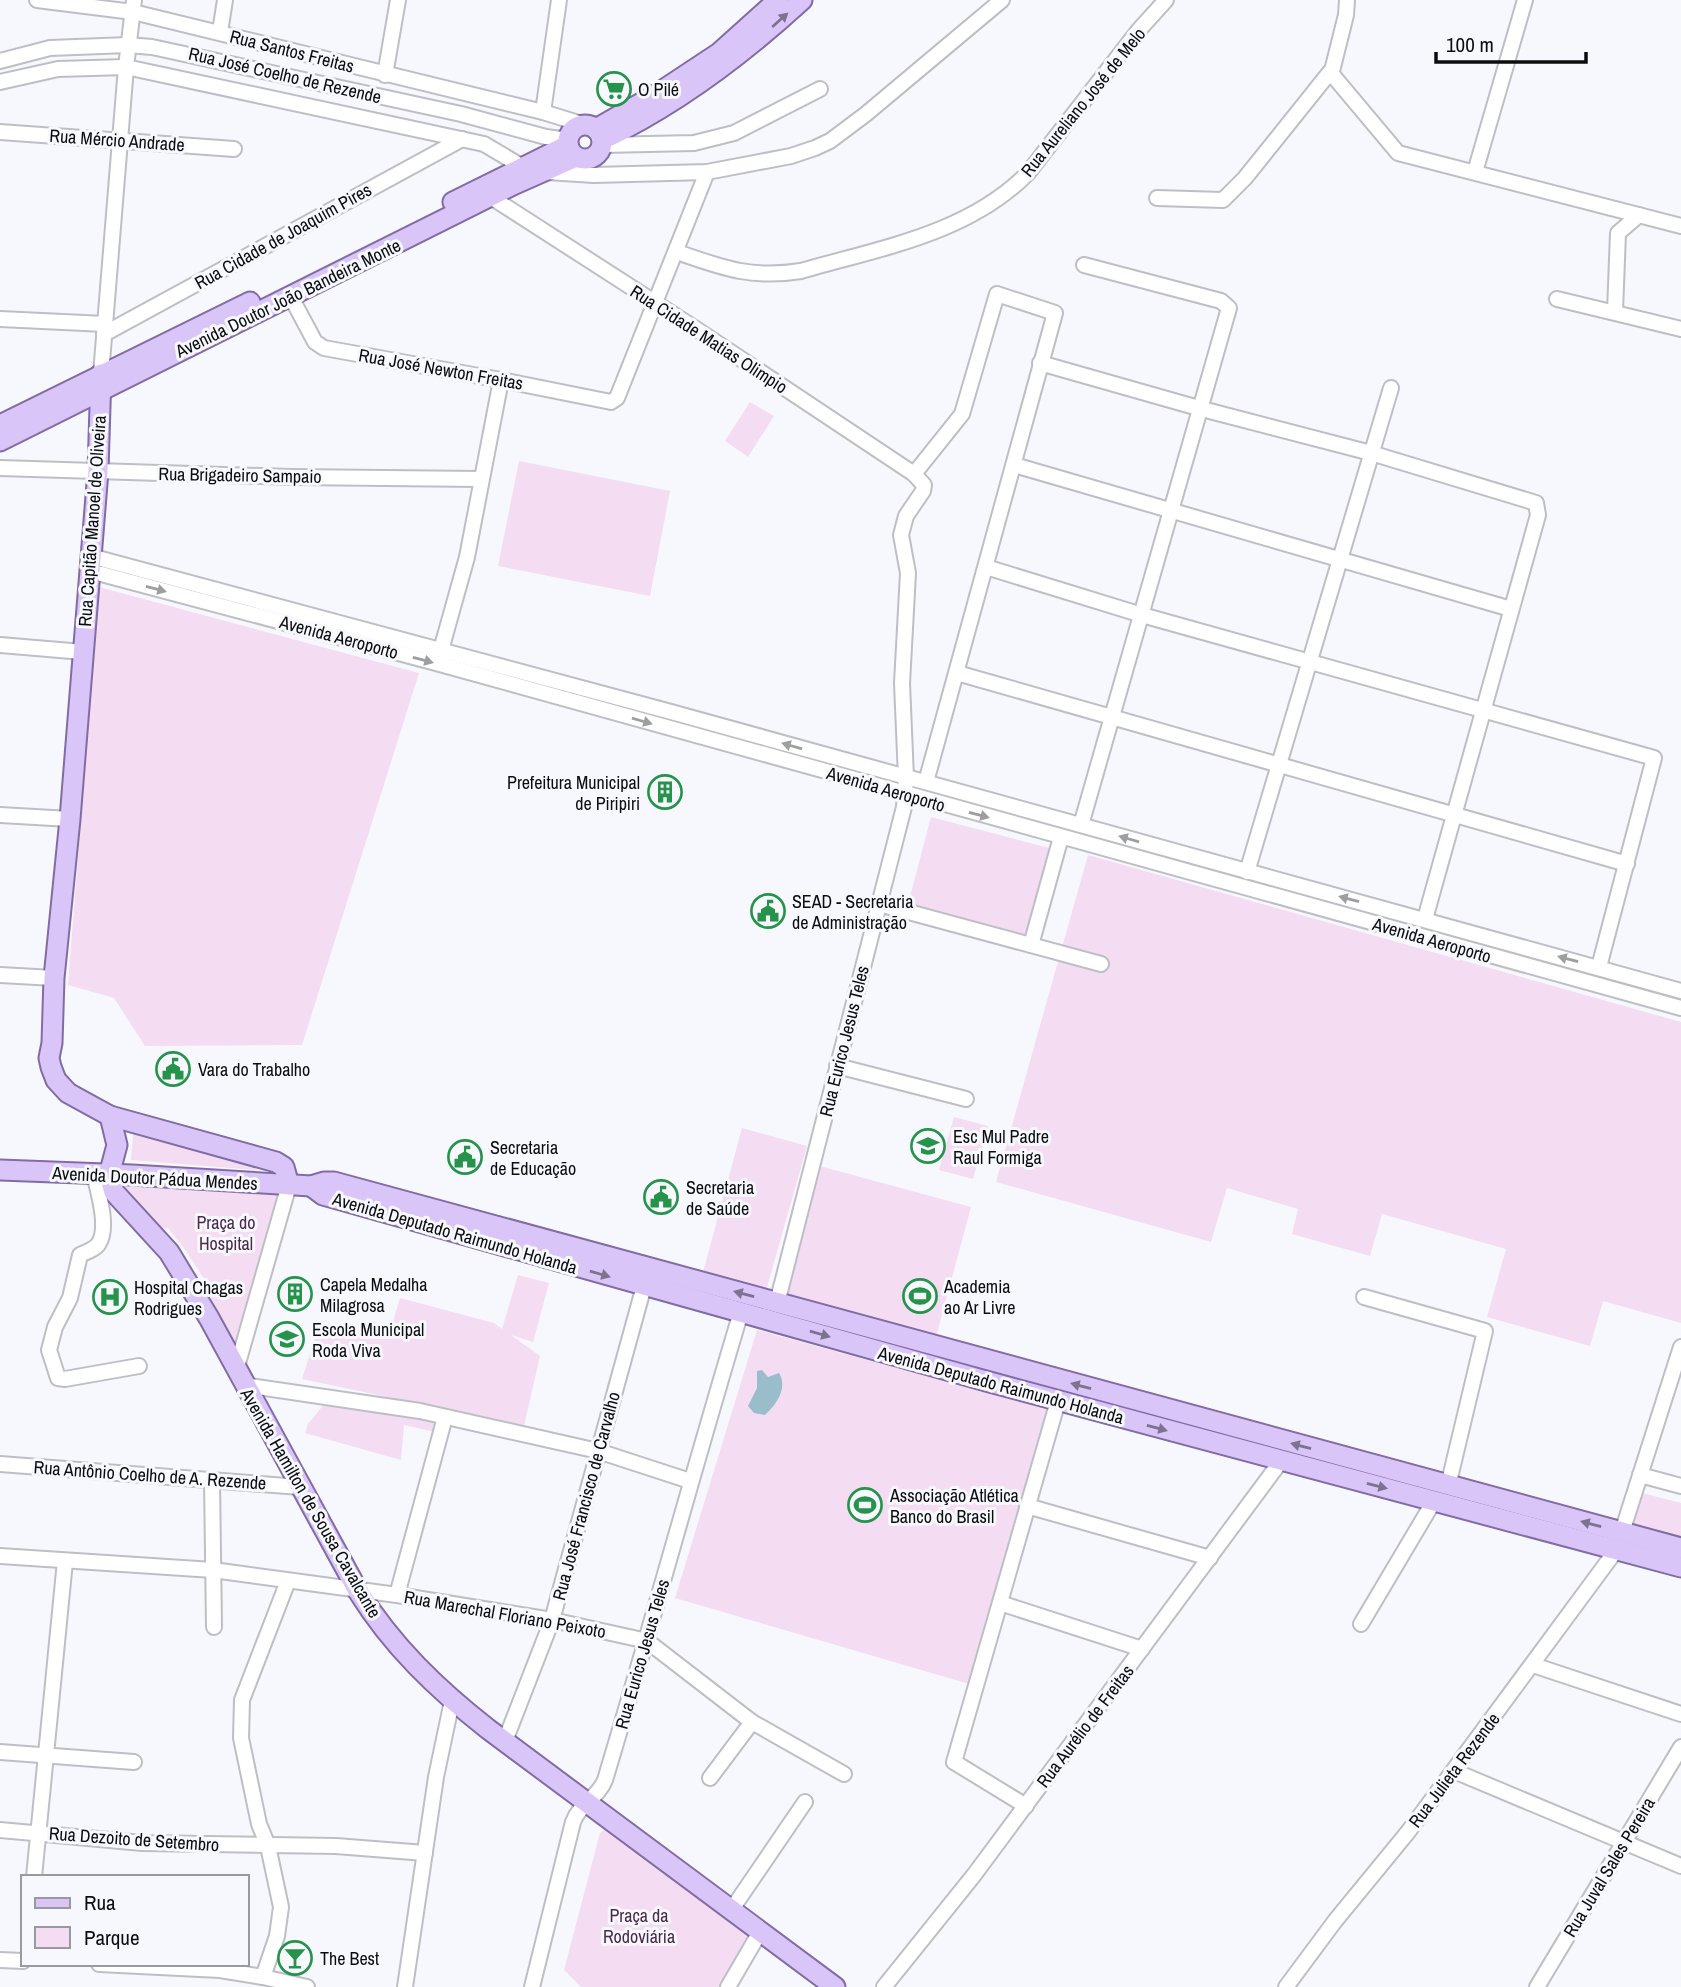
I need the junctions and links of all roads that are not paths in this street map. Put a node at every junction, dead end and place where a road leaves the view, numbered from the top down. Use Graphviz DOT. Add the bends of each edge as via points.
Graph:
graph roads {
  1 [pos="37,0"];
  2 [pos="225,0"];
  3 [pos="398,0"];
  4 [pos="559,0"];
  5 [pos="778,0"];
  6 [pos="802,0"];
  7 [pos="1002,0"];
  8 [pos="1166,0"];
  9 [pos="1347,0"];
  10 [pos="1525,0"];
  11 [pos="134,6"];
  12 [pos="220,32"];
  13 [pos="128,45"];
  14 [pos="0,61"];
  15 [pos="126,67"];
  16 [pos="1331,73"];
  17 [pos="385,75"];
  18 [pos="0,82"];
  19 [pos="820,89"];
  20 [pos="542,112"];
  21 [pos="0,132"];
  22 [pos="597,135"];
  23 [pos="461,139"];
  24 [pos="121,141"];
  25 [pos="571,148"];
  26 [pos="234,149"];
  27 [pos="521,166"];
  28 [pos="543,171"];
  29 [pos="707,172"];
  30 [pos="1475,172"];
  31 [pos="491,197"];
  32 [pos="1157,198"];
  33 [pos="1639,215"];
  34 [pos="1681,226"];
  35 [pos="677,252"];
  36 [pos="1084,265"];
  37 [pos="291,297"];
  38 [pos="1558,299"];
  39 [pos="656,303"];
  40 [pos="1615,312"];
  41 [pos="0,319"];
  42 [pos="105,329"];
  43 [pos="1681,329"];
  44 [pos="1040,363"];
  45 [pos="501,380"];
  46 [pos="101,382"];
  47 [pos="1391,388"];
  48 [pos="1202,409"];
  49 [pos="0,425"];
  50 [pos="0,441"];
  51 [pos="1371,453"];
  52 [pos="1014,465"];
  53 [pos="0,468"];
  54 [pos="98,471"];
  55 [pos="481,479"];
  56 [pos="919,480"];
  57 [pos="1172,510"];
  58 [pos="1339,560"];
  59 [pos="90,564"];
  60 [pos="986,567"];
  61 [pos="1511,609"];
  62 [pos="1142,615"];
  63 [pos="0,645"];
  64 [pos="440,650"];
  65 [pos="83,652"];
  66 [pos="1309,662"];
  67 [pos="957,673"];
  68 [pos="1483,711"];
  69 [pos="1113,717"];
  70 [pos="1279,764"];
  71 [pos="906,778"];
  72 [pos="926,782"];
  73 [pos="906,795"];
  74 [pos="1455,813"];
  75 [pos="0,815"];
  76 [pos="69,819"];
  77 [pos="1081,825"];
  78 [pos="1061,837"];
  79 [pos="1627,864"];
  80 [pos="1247,872"];
  81 [pos="879,904"];
  82 [pos="1425,919"];
  83 [pos="1031,945"];
  84 [pos="1101,964"];
  85 [pos="1600,967"];
  86 [pos="0,975"];
  87 [pos="54,978"];
  88 [pos="1681,991"];
  89 [pos="1681,1008"];
  90 [pos="838,1066"];
  91 [pos="966,1099"];
  92 [pos="110,1116"];
  93 [pos="137,1125"];
  94 [pos="117,1145"];
  95 [pos="0,1170"];
  96 [pos="102,1175"];
  97 [pos="289,1185"];
  98 [pos="319,1188"];
  99 [pos="644,1286"];
  100 [pos="1364,1297"];
  101 [pos="777,1303"];
  102 [pos="741,1312"];
  103 [pos="1681,1347"];
  104 [pos="1001,1364"];
  105 [pos="139,1366"];
  106 [pos="240,1377"];
  107 [pos="993,1383"];
  108 [pos="1058,1401"];
  109 [pos="445,1418"];
  110 [pos="598,1451"];
  111 [pos="1281,1461"];
  112 [pos="0,1464"];
  113 [pos="1640,1475"];
  114 [pos="212,1480"];
  115 [pos="690,1481"];
  116 [pos="300,1486"];
  117 [pos="1448,1486"];
  118 [pos="1681,1486"];
  119 [pos="1434,1501"];
  120 [pos="1027,1506"];
  121 [pos="1511,1512"];
  122 [pos="1620,1541"];
  123 [pos="1681,1548"];
  124 [pos="0,1556"];
  125 [pos="1210,1558"];
  126 [pos="65,1561"];
  127 [pos="1681,1567"];
  128 [pos="213,1570"];
  129 [pos="288,1581"];
  130 [pos="358,1591"];
  131 [pos="397,1595"];
  132 [pos="1000,1603"];
  133 [pos="552,1619"];
  134 [pos="1361,1624"];
  135 [pos="214,1627"];
  136 [pos="647,1641"];
  137 [pos="1142,1649"];
  138 [pos="1533,1665"];
  139 [pos="452,1701"];
  140 [pos="1681,1714"];
  141 [pos="752,1722"];
  142 [pos="505,1741"];
  143 [pos="1681,1747"];
  144 [pos="0,1752"];
  145 [pos="47,1754"];
  146 [pos="134,1762"];
  147 [pos="1454,1771"];
  148 [pos="844,1774"];
  149 [pos="710,1777"];
  150 [pos="586,1801"];
  151 [pos="805,1802"];
  152 [pos="1026,1806"];
  153 [pos="0,1830"];
  154 [pos="40,1832"];
  155 [pos="1625,1842"];
  156 [pos="268,1846"];
  157 [pos="425,1853"];
  158 [pos="1681,1866"];
  159 [pos="34,1875"];
  160 [pos="732,1909"];
  161 [pos="760,1932"];
  162 [pos="0,1960"];
  163 [pos="21,1961"];
  164 [pos="139,1966"];
  165 [pos="263,1977"];
  166 [pos="534,1986"];
  167 [pos="307,1987"];
  168 [pos="405,1987"];
  169 [pos="727,1987"];
  170 [pos="835,1987"];
  171 [pos="884,1987"];
  172 [pos="1286,1987"];
  173 [pos="1537,1987"];
  1 -- 11 [label="street, Rua Santos Freitas"];
  2 -- 12 [label="street"];
  3 -- 17 [label="street"];
  4 -- 20 [label="street"];
  5 -- 22 [label="main road" via="719,53"];
  22 -- 6 [label="main road, one-way" via="639,121 719,70"];
  7 -- 29 [label="street" via="830,141 791,156"];
  8 -- 35 [label="street, Rua Aureliano José de Melo" via="1028,173 967,217 937,232 784,274 744,273"];
  9 -- 16 [label="street"];
  10 -- 30 [label="street"];
  11 -- 12 [label="street, Rua Santos Freitas"];
  11 -- 13 [label="street, Rua Capitão Manoel de Oliveira"];
  12 -- 17 [label="street, Rua Santos Freitas"];
  13 -- 14 [label="street, Rua José Coelho de Rezende" via="50,48"];
  13 -- 15 [label="street, Rua Capitão Manoel de Oliveira"];
  13 -- 25 [label="street, Rua José Coelho de Rezende" via="171,49"];
  15 -- 18 [label="street, Rua José Coelho de Rezende" via="58,69"];
  15 -- 23 [label="street, Rua José Coelho de Rezende"];
  15 -- 24 [label="street, Rua Capitão Manoel de Oliveira"];
  16 -- 30 [label="street" via="1398,153"];
  16 -- 32 [label="street" via="1223,200"];
  17 -- 20 [label="street, Rua Santos Freitas"];
  19 -- 22 [label="street" via="734,133 694,143"];
  20 -- 22 [label="street, Rua Santos Freitas"];
  21 -- 24 [label="street, Rua Mércio Andrade"];
  22 -- 25 [label="main road" via="572,131"];
  22 -- 25 [label="main road" via="595,157 586,160"];
  23 -- 27 [label="street, Rua José Coelho de Rezende" via="491,146"];
  23 -- 42 [label="street, Rua Cidade de Joaquim Pires"];
  24 -- 26 [label="street, Rua Mércio Andrade"];
  24 -- 42 [label="street, Rua Capitão Manoel de Oliveira"];
  25 -- 27 [label="main road, Avenida Doutor João Bandeira Monte"];
  25 -- 28 [label="main road, Avenida Doutor João Bandeira Monte"];
  27 -- 46 [label="main road, Avenida Doutor João Bandeira Monte"];
  28 -- 29 [label="street" via="594,175"];
  28 -- 31 [label="main road, Avenida Doutor João Bandeira Monte"];
  29 -- 35 [label="street"];
  30 -- 33 [label="street"];
  31 -- 37 [label="main road, Avenida Doutor João Bandeira Monte"];
  31 -- 39 [label="street, Rua Cidade Matias Olimpio"];
  33 -- 34 [label="street"];
  33 -- 40 [label="street" via="1618,233"];
  35 -- 39 [label="street"];
  36 -- 48 [label="street" via="1228,306"];
  37 -- 45 [label="street, Rua José Newton Freitas" via="320,346"];
  37 -- 46 [label="main road, Avenida Doutor João Bandeira Monte"];
  38 -- 40 [label="street"];
  39 -- 45 [label="street, Rua José Newton Freitas" via="614,402"];
  39 -- 56 [label="street, Rua Cidade Matias Olimpio"];
  40 -- 43 [label="street"];
  41 -- 42 [label="street"];
  42 -- 46 [label="street, Rua Capitão Manoel de Oliveira"];
  44 -- 48 [label="street"];
  44 -- 52 [label="street"];
  44 -- 56 [label="street, Rua Eurico Jesus Teles" via="1055,313 997,294 962,414"];
  45 -- 55 [label="street"];
  46 -- 49 [label="main road, Avenida Doutor João Bandeira Monte"];
  46 -- 50 [label="main road, Avenida Doutor João Bandeira Monte"];
  46 -- 54 [label="main road, Rua Capitão Manoel de Oliveira"];
  47 -- 51 [label="street"];
  48 -- 51 [label="street"];
  48 -- 57 [label="street"];
  51 -- 58 [label="street"];
  51 -- 61 [label="street" via="1536,503 1538,515"];
  52 -- 57 [label="street"];
  52 -- 60 [label="street"];
  53 -- 54 [label="street, Rua Brigadeiro Sampaio"];
  54 -- 55 [label="street, Rua Brigadeiro Sampaio"];
  54 -- 59 [label="main road, Rua Capitão Manoel de Oliveira"];
  55 -- 64 [label="street" via="467,557"];
  56 -- 71 [label="street, Rua Eurico Jesus Teles" via="923,491 906,516 901,535 908,573 902,683"];
  57 -- 58 [label="street"];
  57 -- 62 [label="street"];
  58 -- 61 [label="street"];
  58 -- 66 [label="street"];
  59 -- 64 [label="street, Avenida Aeroporto"];
  59 -- 65 [label="main road, Rua Capitão Manoel de Oliveira"];
  59 -- 73 [label="street, Avenida Aeroporto, one-way"];
  60 -- 62 [label="street"];
  60 -- 67 [label="street"];
  61 -- 68 [label="street"];
  62 -- 66 [label="street"];
  62 -- 69 [label="street"];
  63 -- 65 [label="street"];
  71 -- 64 [label="street, Avenida Aeroporto, one-way"];
  65 -- 76 [label="main road, Rua Capitão Manoel de Oliveira"];
  66 -- 68 [label="street"];
  66 -- 70 [label="street"];
  67 -- 69 [label="street"];
  67 -- 72 [label="street"];
  68 -- 74 [label="street"];
  68 -- 79 [label="street" via="1654,758"];
  69 -- 70 [label="street"];
  69 -- 77 [label="street"];
  70 -- 74 [label="street"];
  70 -- 80 [label="street"];
  71 -- 72 [label="street, Avenida Aeroporto"];
  71 -- 73 [label="street, Rua Eurico Jesus Teles"];
  72 -- 77 [label="street, Avenida Aeroporto"];
  73 -- 78 [label="street, Avenida Aeroporto, one-way"];
  73 -- 81 [label="street, Rua Eurico Jesus Teles"];
  74 -- 79 [label="street"];
  74 -- 82 [label="street"];
  75 -- 76 [label="street"];
  76 -- 87 [label="main road, Rua Capitão Manoel de Oliveira"];
  80 -- 77 [label="street, Avenida Aeroporto, one-way"];
  78 -- 83 [label="street"];
  78 -- 89 [label="street, Avenida Aeroporto"];
  79 -- 85 [label="street"];
  82 -- 80 [label="street, Avenida Aeroporto, one-way"];
  81 -- 83 [label="street"];
  81 -- 90 [label="street, Rua Eurico Jesus Teles"];
  85 -- 82 [label="street, Avenida Aeroporto, one-way"];
  83 -- 84 [label="street"];
  85 -- 88 [label="street, Avenida Aeroporto"];
  86 -- 87 [label="street"];
  87 -- 92 [label="main road, Rua Capitão Manoel de Oliveira" via="52,1043 68,1093"];
  90 -- 91 [label="street"];
  90 -- 101 [label="street, Rua Eurico Jesus Teles"];
  92 -- 93 [label="main road"];
  92 -- 94 [label="main road"];
  93 -- 94 [label="main road"];
  93 -- 97 [label="main road" via="276,1162 284,1167"];
  94 -- 96 [label="main road"];
  95 -- 96 [label="main road, Avenida Doutor Pádua Mendes"];
  96 -- 97 [label="main road, Avenida Doutor Pádua Mendes"];
  96 -- 105 [label="street" via="101,1240 80,1255 49,1350 58,1378"];
  96 -- 106 [label="main road, Avenida Hamilton de Sousa Cavalcante" via="169,1252"];
  97 -- 98 [label="main road, Avenida Doutor Pádua Mendes"];
  97 -- 106 [label="street"];
  98 -- 99 [label="main road, Avenida Deputado Raimundo Holanda, one-way"];
  101 -- 98 [label="main road, Avenida Deputado Raimundo Holanda, one-way" via="359,1189"];
  99 -- 102 [label="main road, Avenida Deputado Raimundo Holanda"];
  99 -- 110 [label="street, Rua José Francisco de Carvalho"];
  100 -- 117 [label="street" via="1486,1331"];
  101 -- 104 [label="main road, Avenida Deputado Raimundo Holanda"];
  102 -- 107 [label="main road, Avenida Deputado Raimundo Holanda, one-way"];
  102 -- 115 [label="street, Rua Eurico Jesus Teles"];
  103 -- 113 [label="street, Rua Julieta Rezende"];
  104 -- 107 [label="main road"];
  117 -- 104 [label="main road, Avenida Deputado Raimundo Holanda, one-way"];
  106 -- 109 [label="street"];
  106 -- 116 [label="main road, Avenida Hamilton de Sousa Cavalcante"];
  107 -- 108 [label="main road, Avenida Deputado Raimundo Holanda"];
  108 -- 111 [label="main road, Avenida Deputado Raimundo Holanda, one-way"];
  108 -- 120 [label="street"];
  109 -- 110 [label="street"];
  109 -- 131 [label="street"];
  110 -- 115 [label="street"];
  110 -- 133 [label="street, Rua José Francisco de Carvalho"];
  111 -- 119 [label="main road, Avenida Deputado Raimundo Holanda, one-way"];
  111 -- 125 [label="street, Rua Aurélio de Freitas"];
  112 -- 114 [label="street, Rua Antônio Coelho de A. Rezende"];
  113 -- 118 [label="street"];
  113 -- 122 [label="street, Rua Julieta Rezende"];
  114 -- 116 [label="street, Rua Antônio Coelho de A. Rezende"];
  114 -- 128 [label="street"];
  115 -- 136 [label="street, Rua Eurico Jesus Teles"];
  116 -- 130 [label="main road, Avenida Hamilton de Sousa Cavalcante"];
  117 -- 121 [label="main road, Avenida Deputado Raimundo Holanda"];
  119 -- 121 [label="main road, Avenida Deputado Raimundo Holanda"];
  119 -- 134 [label="street"];
  120 -- 125 [label="street"];
  120 -- 132 [label="street"];
  121 -- 122 [label="main road, Avenida Deputado Raimundo Holanda"];
  122 -- 123 [label="main road, Avenida Deputado Raimundo Holanda"];
  122 -- 127 [label="main road, Avenida Deputado Raimundo Holanda"];
  122 -- 138 [label="street, Rua Julieta Rezende"];
  124 -- 126 [label="street, Rua Marechal Floriano Peixoto"];
  125 -- 137 [label="street, Rua Aurélio de Freitas"];
  126 -- 128 [label="street, Rua Marechal Floriano Peixoto"];
  126 -- 145 [label="street"];
  128 -- 129 [label="street, Rua Marechal Floriano Peixoto"];
  128 -- 135 [label="street"];
  129 -- 130 [label="street, Rua Marechal Floriano Peixoto"];
  129 -- 156 [label="street" via="242,1700 241,1738"];
  130 -- 131 [label="street, Rua Marechal Floriano Peixoto"];
  130 -- 139 [label="main road, Avenida Hamilton de Sousa Cavalcante" via="401,1651"];
  131 -- 133 [label="street, Rua Marechal Floriano Peixoto"];
  132 -- 137 [label="street"];
  132 -- 152 [label="street" via="954,1762"];
  133 -- 136 [label="street, Rua Marechal Floriano Peixoto"];
  133 -- 142 [label="street, Rua José Francisco de Carvalho"];
  136 -- 141 [label="street, Rua Marechal Floriano Peixoto"];
  136 -- 150 [label="street, Rua Eurico Jesus Teles" via="601,1790"];
  137 -- 152 [label="street, Rua Aurélio de Freitas"];
  138 -- 140 [label="street"];
  138 -- 147 [label="street, Rua Julieta Rezende"];
  139 -- 142 [label="main road, Avenida Hamilton de Sousa Cavalcante"];
  139 -- 157 [label="street"];
  141 -- 148 [label="street, Rua Marechal Floriano Peixoto"];
  141 -- 149 [label="street"];
  142 -- 150 [label="main road, Avenida Hamilton de Sousa Cavalcante"];
  143 -- 155 [label="street, Rua Juval Sales Pereira"];
  144 -- 145 [label="street"];
  145 -- 146 [label="street"];
  145 -- 154 [label="street"];
  147 -- 155 [label="street"];
  147 -- 172 [label="street, Rua Julieta Rezende"];
  150 -- 160 [label="main road, Avenida Hamilton de Sousa Cavalcante"];
  150 -- 166 [label="street, Rua Eurico Jesus Teles" via="573,1822"];
  151 -- 160 [label="street"];
  152 -- 171 [label="street, Rua Aurélio de Freitas"];
  153 -- 154 [label="street, Rua Dezoito de Setembro"];
  154 -- 156 [label="street, Rua Dezoito de Setembro" via="142,1843"];
  154 -- 159 [label="street"];
  155 -- 158 [label="street"];
  155 -- 173 [label="street, Rua Juval Sales Pereira"];
  156 -- 157 [label="street, Rua Dezoito de Setembro"];
  156 -- 165 [label="street" via="281,1907"];
  157 -- 168 [label="street"];
  160 -- 161 [label="main road, Avenida Hamilton de Sousa Cavalcante"];
  161 -- 169 [label="street"];
  161 -- 170 [label="main road, Avenida Hamilton de Sousa Cavalcante"];
  162 -- 163 [label="street"];
  164 -- 165 [label="street"];
  165 -- 167 [label="street"];
}
